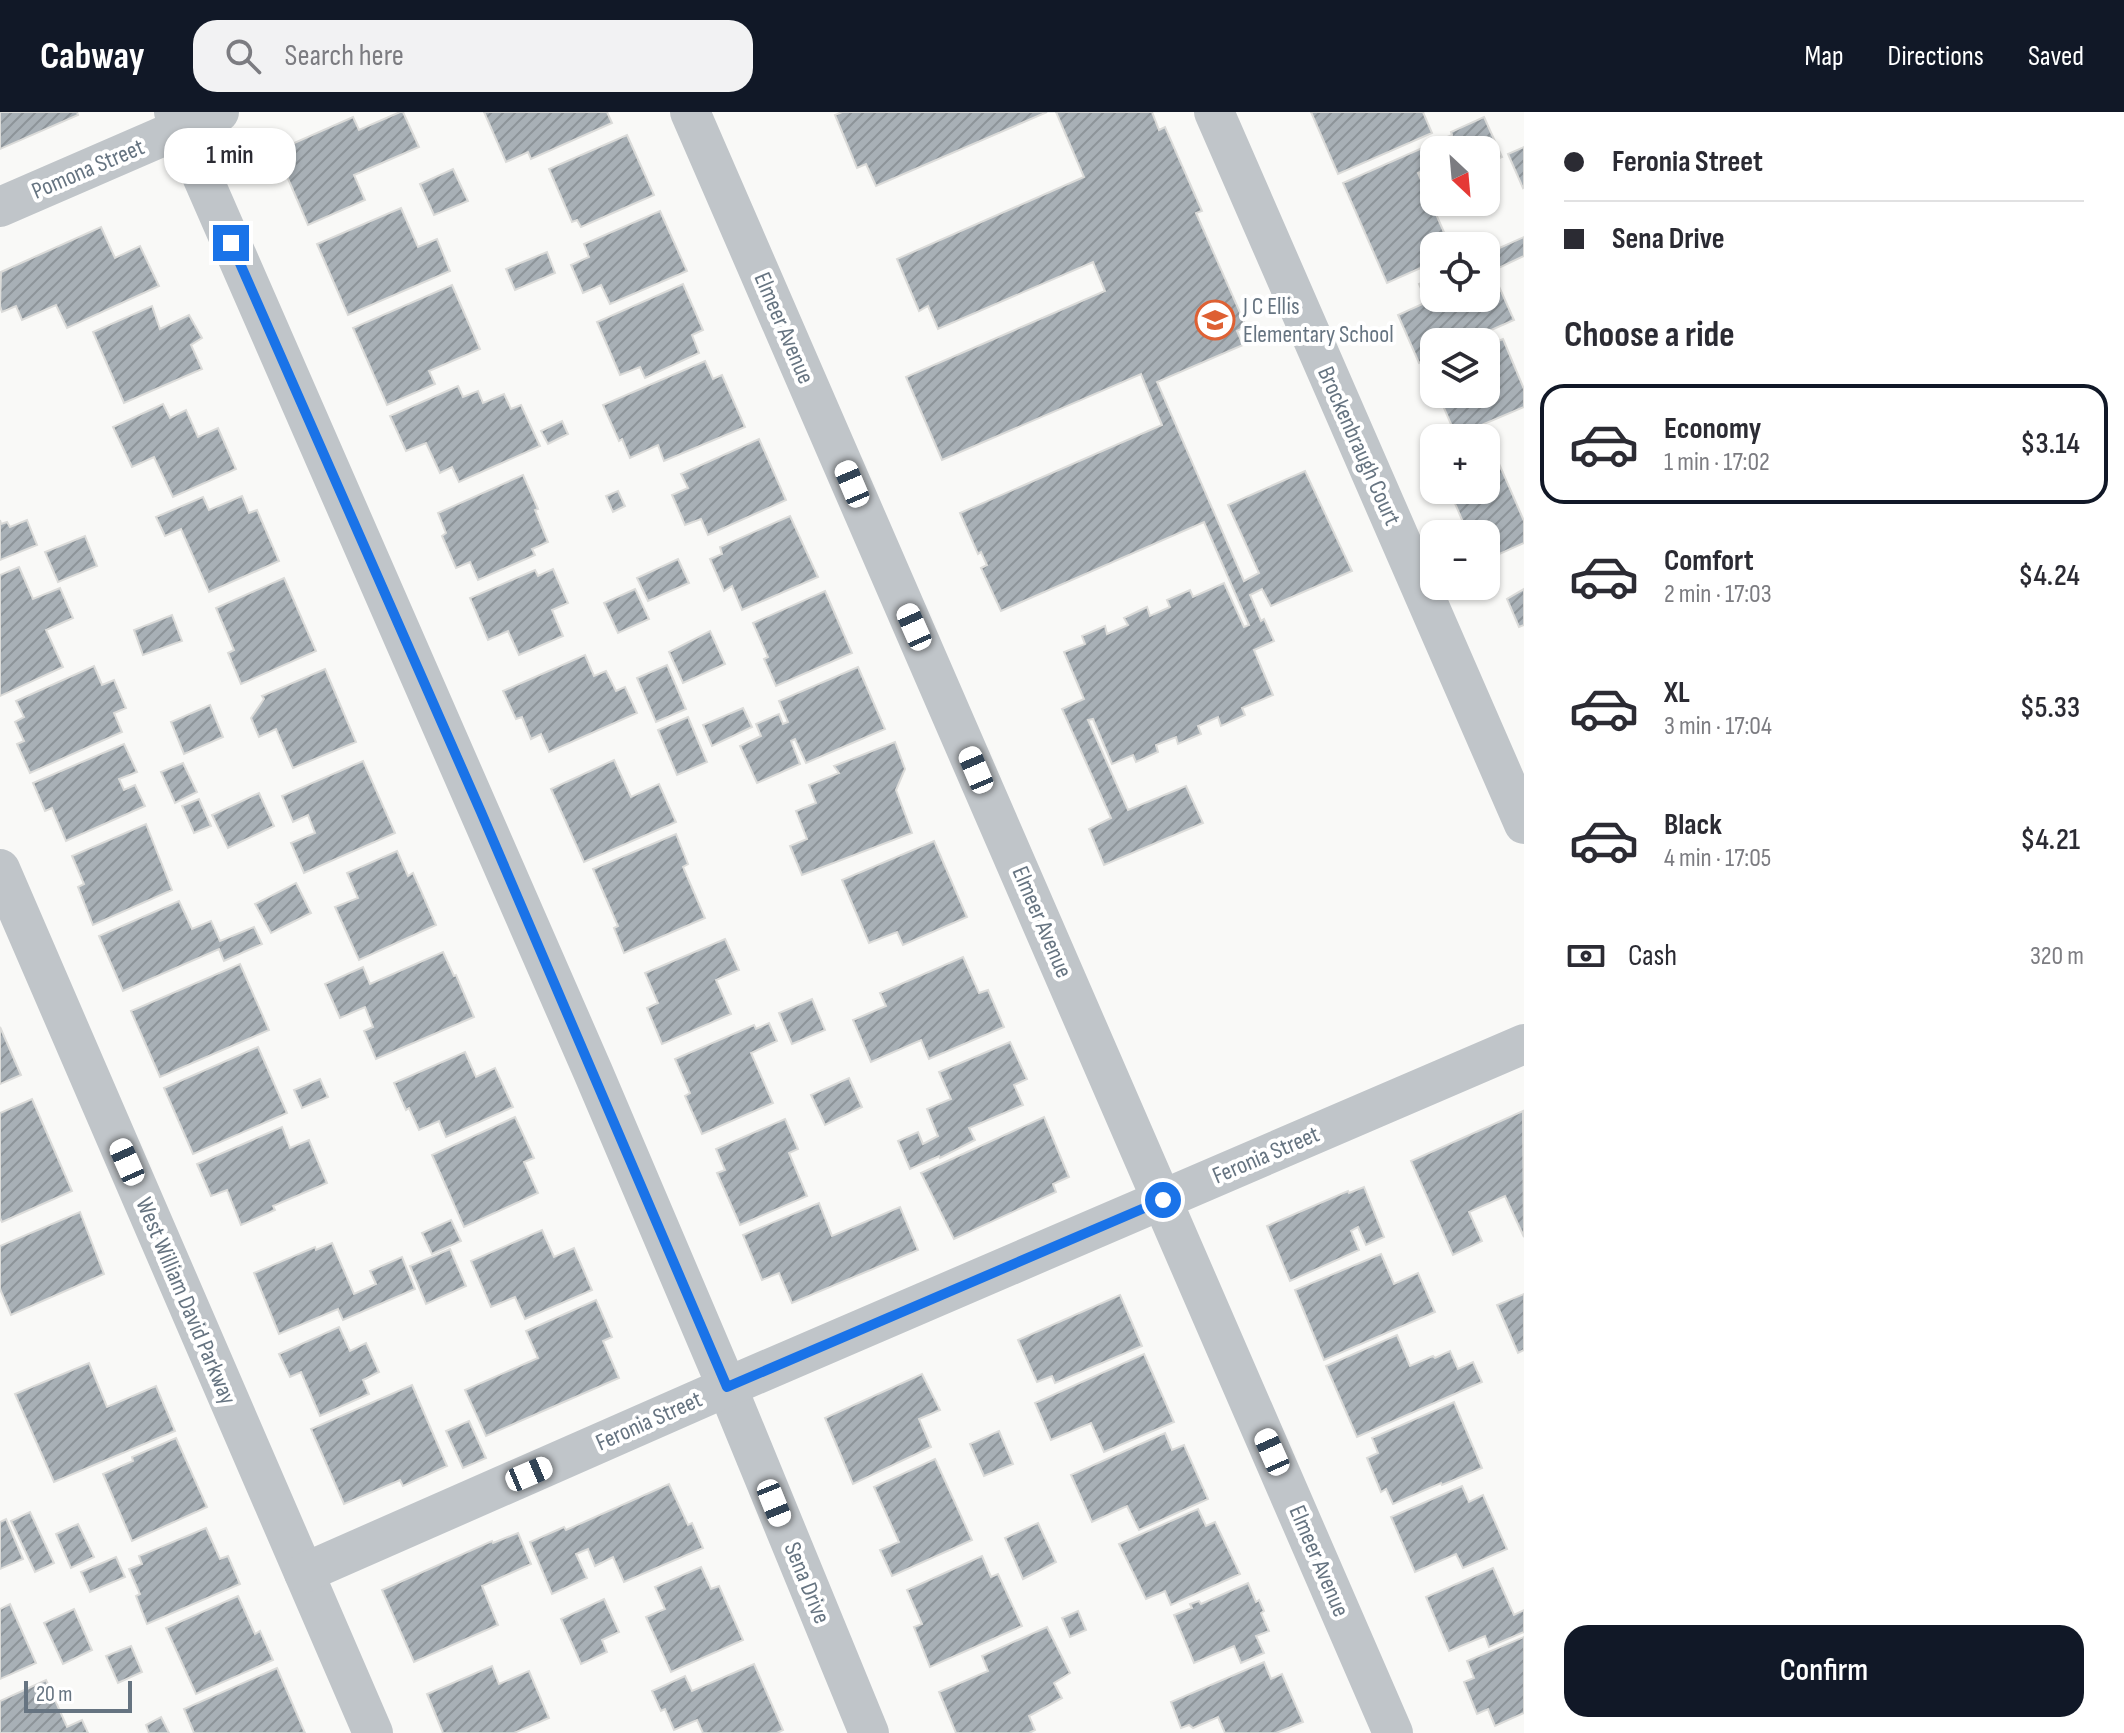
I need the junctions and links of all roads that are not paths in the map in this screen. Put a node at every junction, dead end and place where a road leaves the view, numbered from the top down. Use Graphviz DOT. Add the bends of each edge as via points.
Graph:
graph roads {
  1 [pos="219,112"];
  2 [pos="690,112"];
  3 [pos="1214,112"];
  4 [pos="178,120"];
  5 [pos="0,207"];
  6 [pos="1524,824"];
  7 [pos="0,869"];
  8 [pos="1524,1044"];
  9 [pos="1163,1200"];
  10 [pos="727,1387"];
  11 [pos="304,1573"];
  12 [pos="373,1733"];
  13 [pos="869,1733"];
  14 [pos="1393,1733"];
  1 -- 4 [label="street, Pomona Street"];
  2 -- 9 [label="street, Elmeer Avenue"];
  3 -- 6 [label="street, Brockenbraugh Court"];
  4 -- 5 [label="street, Pomona Street"];
  4 -- 10 [label="street, Sena Drive"];
  7 -- 11 [label="street, West William David Parkway"];
  8 -- 9 [label="street, Feronia Street"];
  9 -- 10 [label="street, Feronia Street"];
  9 -- 14 [label="street, Elmeer Avenue"];
  10 -- 11 [label="street, Feronia Street"];
  10 -- 13 [label="street, Sena Drive"];
  11 -- 12 [label="street, West William David Parkway"];
}
